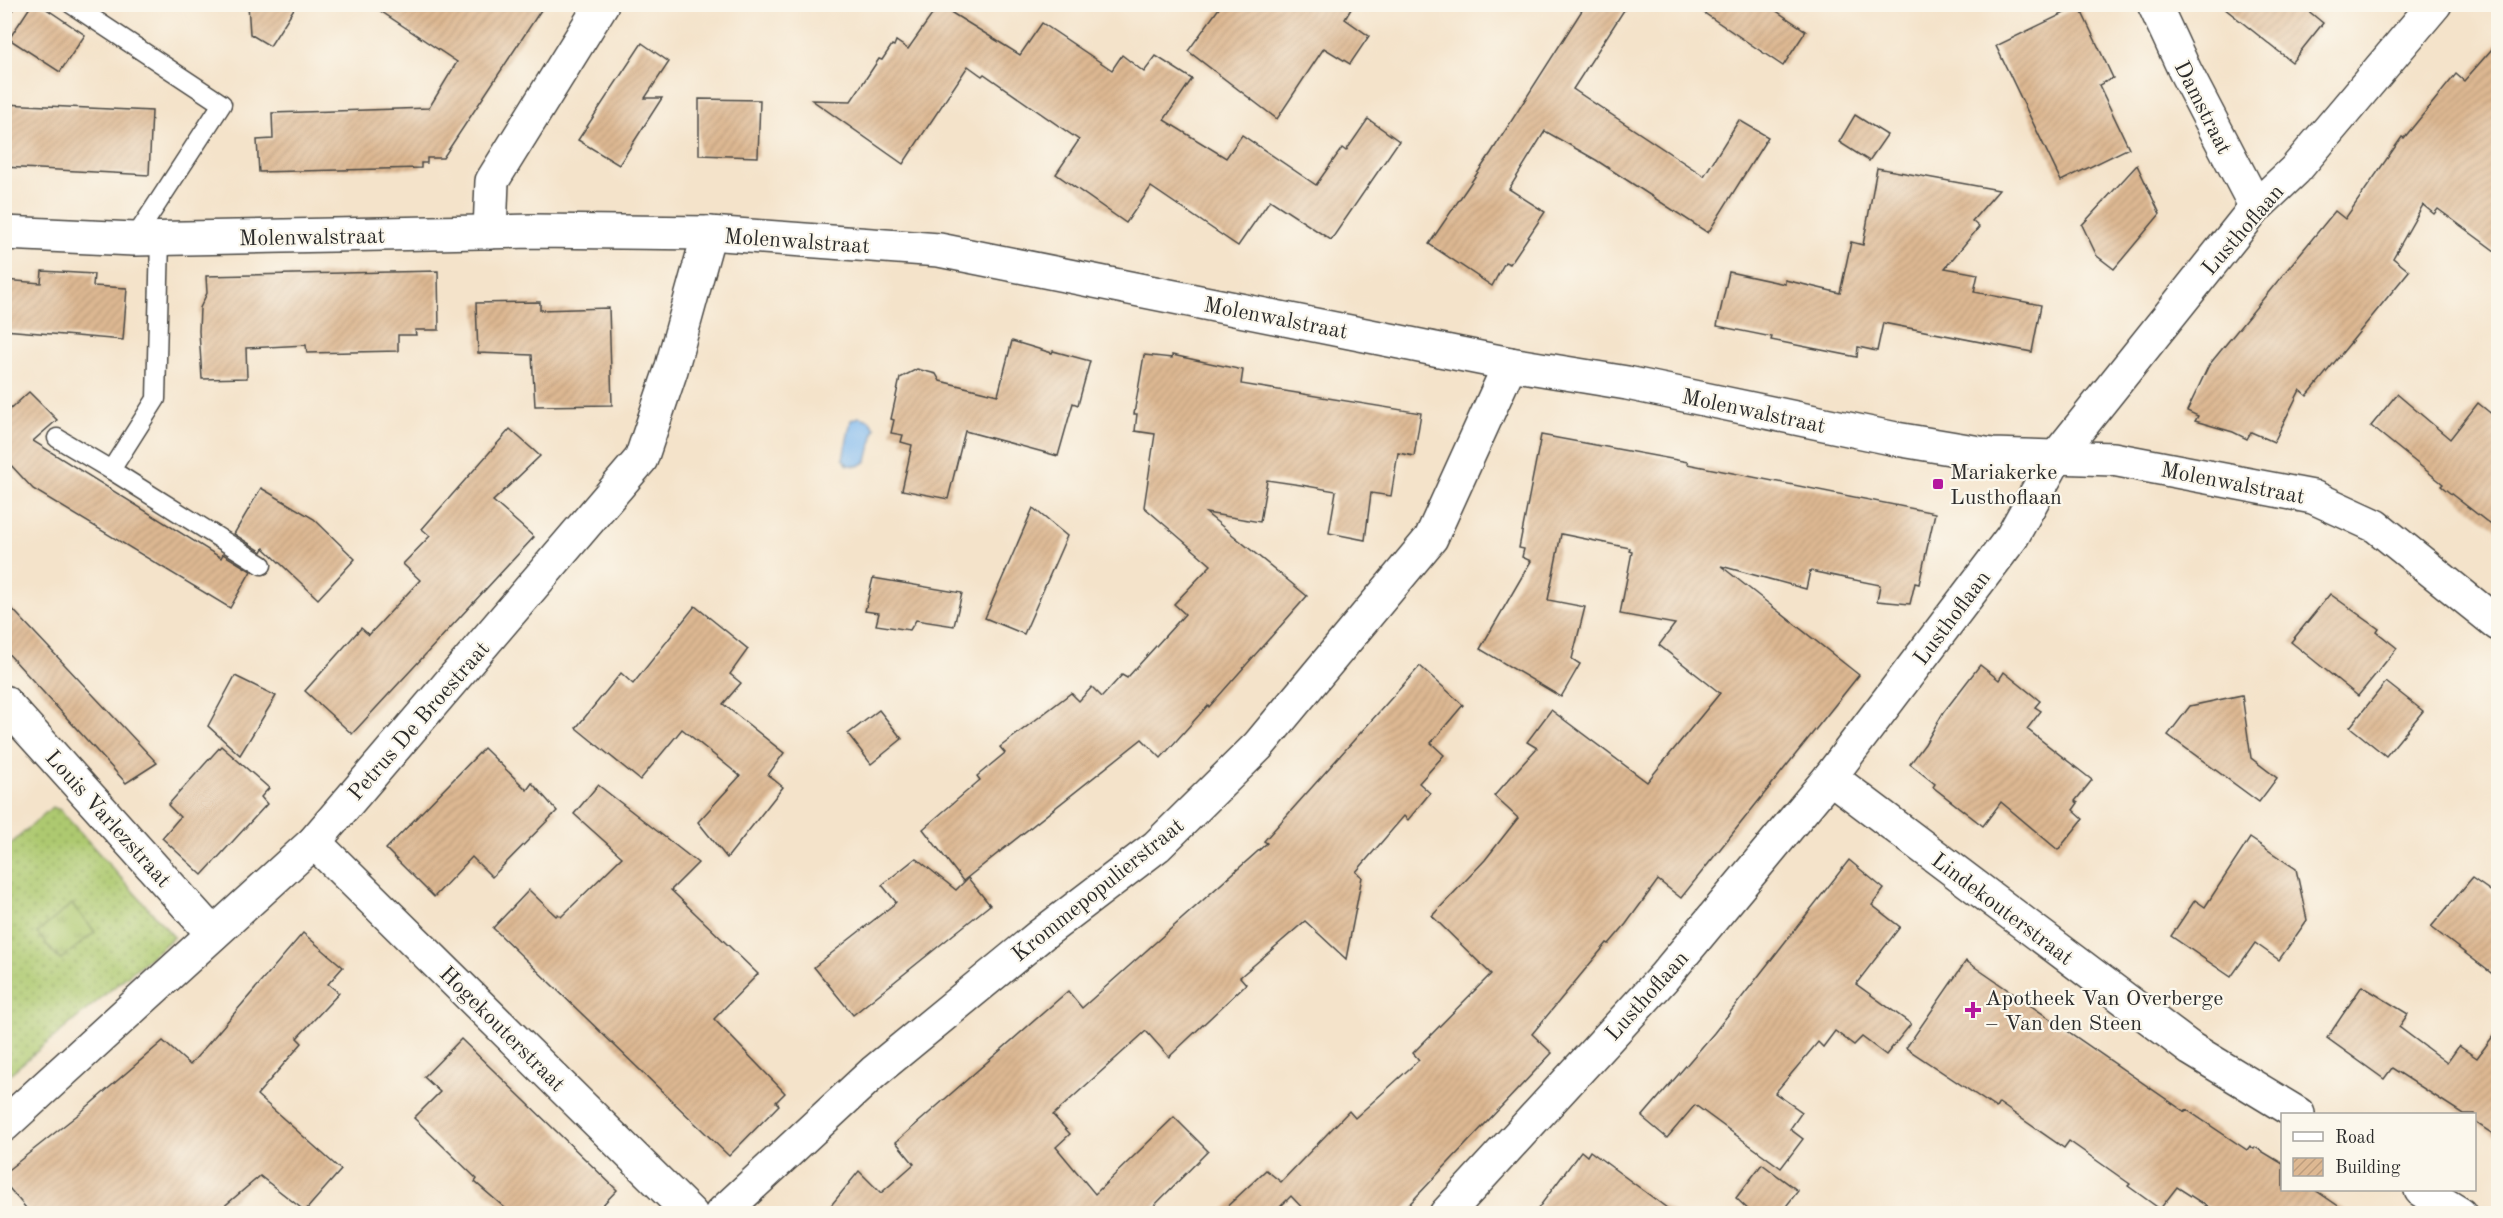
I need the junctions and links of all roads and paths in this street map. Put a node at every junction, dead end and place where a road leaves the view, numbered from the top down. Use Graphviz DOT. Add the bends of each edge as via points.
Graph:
graph roads {
  1 [pos="71,4"];
  2 [pos="602,4"];
  3 [pos="2154,4"];
  4 [pos="2435,4"];
  5 [pos="2256,207"];
  6 [pos="490,232"];
  7 [pos="4,233"];
  8 [pos="709,233"];
  9 [pos="147,239"];
  10 [pos="1510,364"];
  11 [pos="57,438"];
  12 [pos="2057,456"];
  13 [pos="111,470"];
  14 [pos="262,565"];
  15 [pos="2499,624"];
  16 [pos="4,702"];
  17 [pos="1830,777"];
  18 [pos="314,842"];
  19 [pos="213,934"];
  20 [pos="2296,1113"];
  21 [pos="4,1125"];
  22 [pos="2423,1191"];
  23 [pos="1462,1208"];
  24 [pos="691,1214"];
  25 [pos="722,1214"];
  26 [pos="2460,1214"];
  1 -- 9 [label="lane" via="222,104"];
  2 -- 6 [label="street" via="492,181"];
  3 -- 5 [label="street, Damstraat"];
  4 -- 5 [label="street, Lusthoflaan" via="2295,170"];
  5 -- 12 [label="street, Lusthoflaan"];
  6 -- 8 [label="street, Molenwalstraat"];
  6 -- 9 [label="street, Molenwalstraat"];
  7 -- 9 [label="street, Molenwalstraat"];
  8 -- 10 [label="street, Molenwalstraat" via="939,250"];
  8 -- 18 [label="street, Petrus De Broestraat" via="671,370 641,459"];
  9 -- 13 [label="lane" via="156,399"];
  10 -- 12 [label="street, Molenwalstraat" via="1627,383 1896,440 1992,455"];
  10 -- 25 [label="street, Krommepopulierstraat" via="1431,538 1257,746 1157,846 874,1072"];
  11 -- 13 [label="lane"];
  12 -- 15 [label="street, Molenwalstraat" via="2114,459 2313,497 2376,526"];
  12 -- 17 [label="street, Lusthoflaan" via="2012,537"];
  13 -- 14 [label="lane"];
  16 -- 19 [label="street, Louis Varlezstraat"];
  17 -- 20 [label="street, Lindekouterstraat" via="2191,1049"];
  17 -- 23 [label="street, Lusthoflaan" via="1663,978"];
  18 -- 19 [label="street, Petrus De Broestraat"];
  18 -- 24 [label="street, Hogekouterstraat"];
  19 -- 21 [label="street, Petrus De Broestraat"];
  22 -- 26 [label="street"];
}
